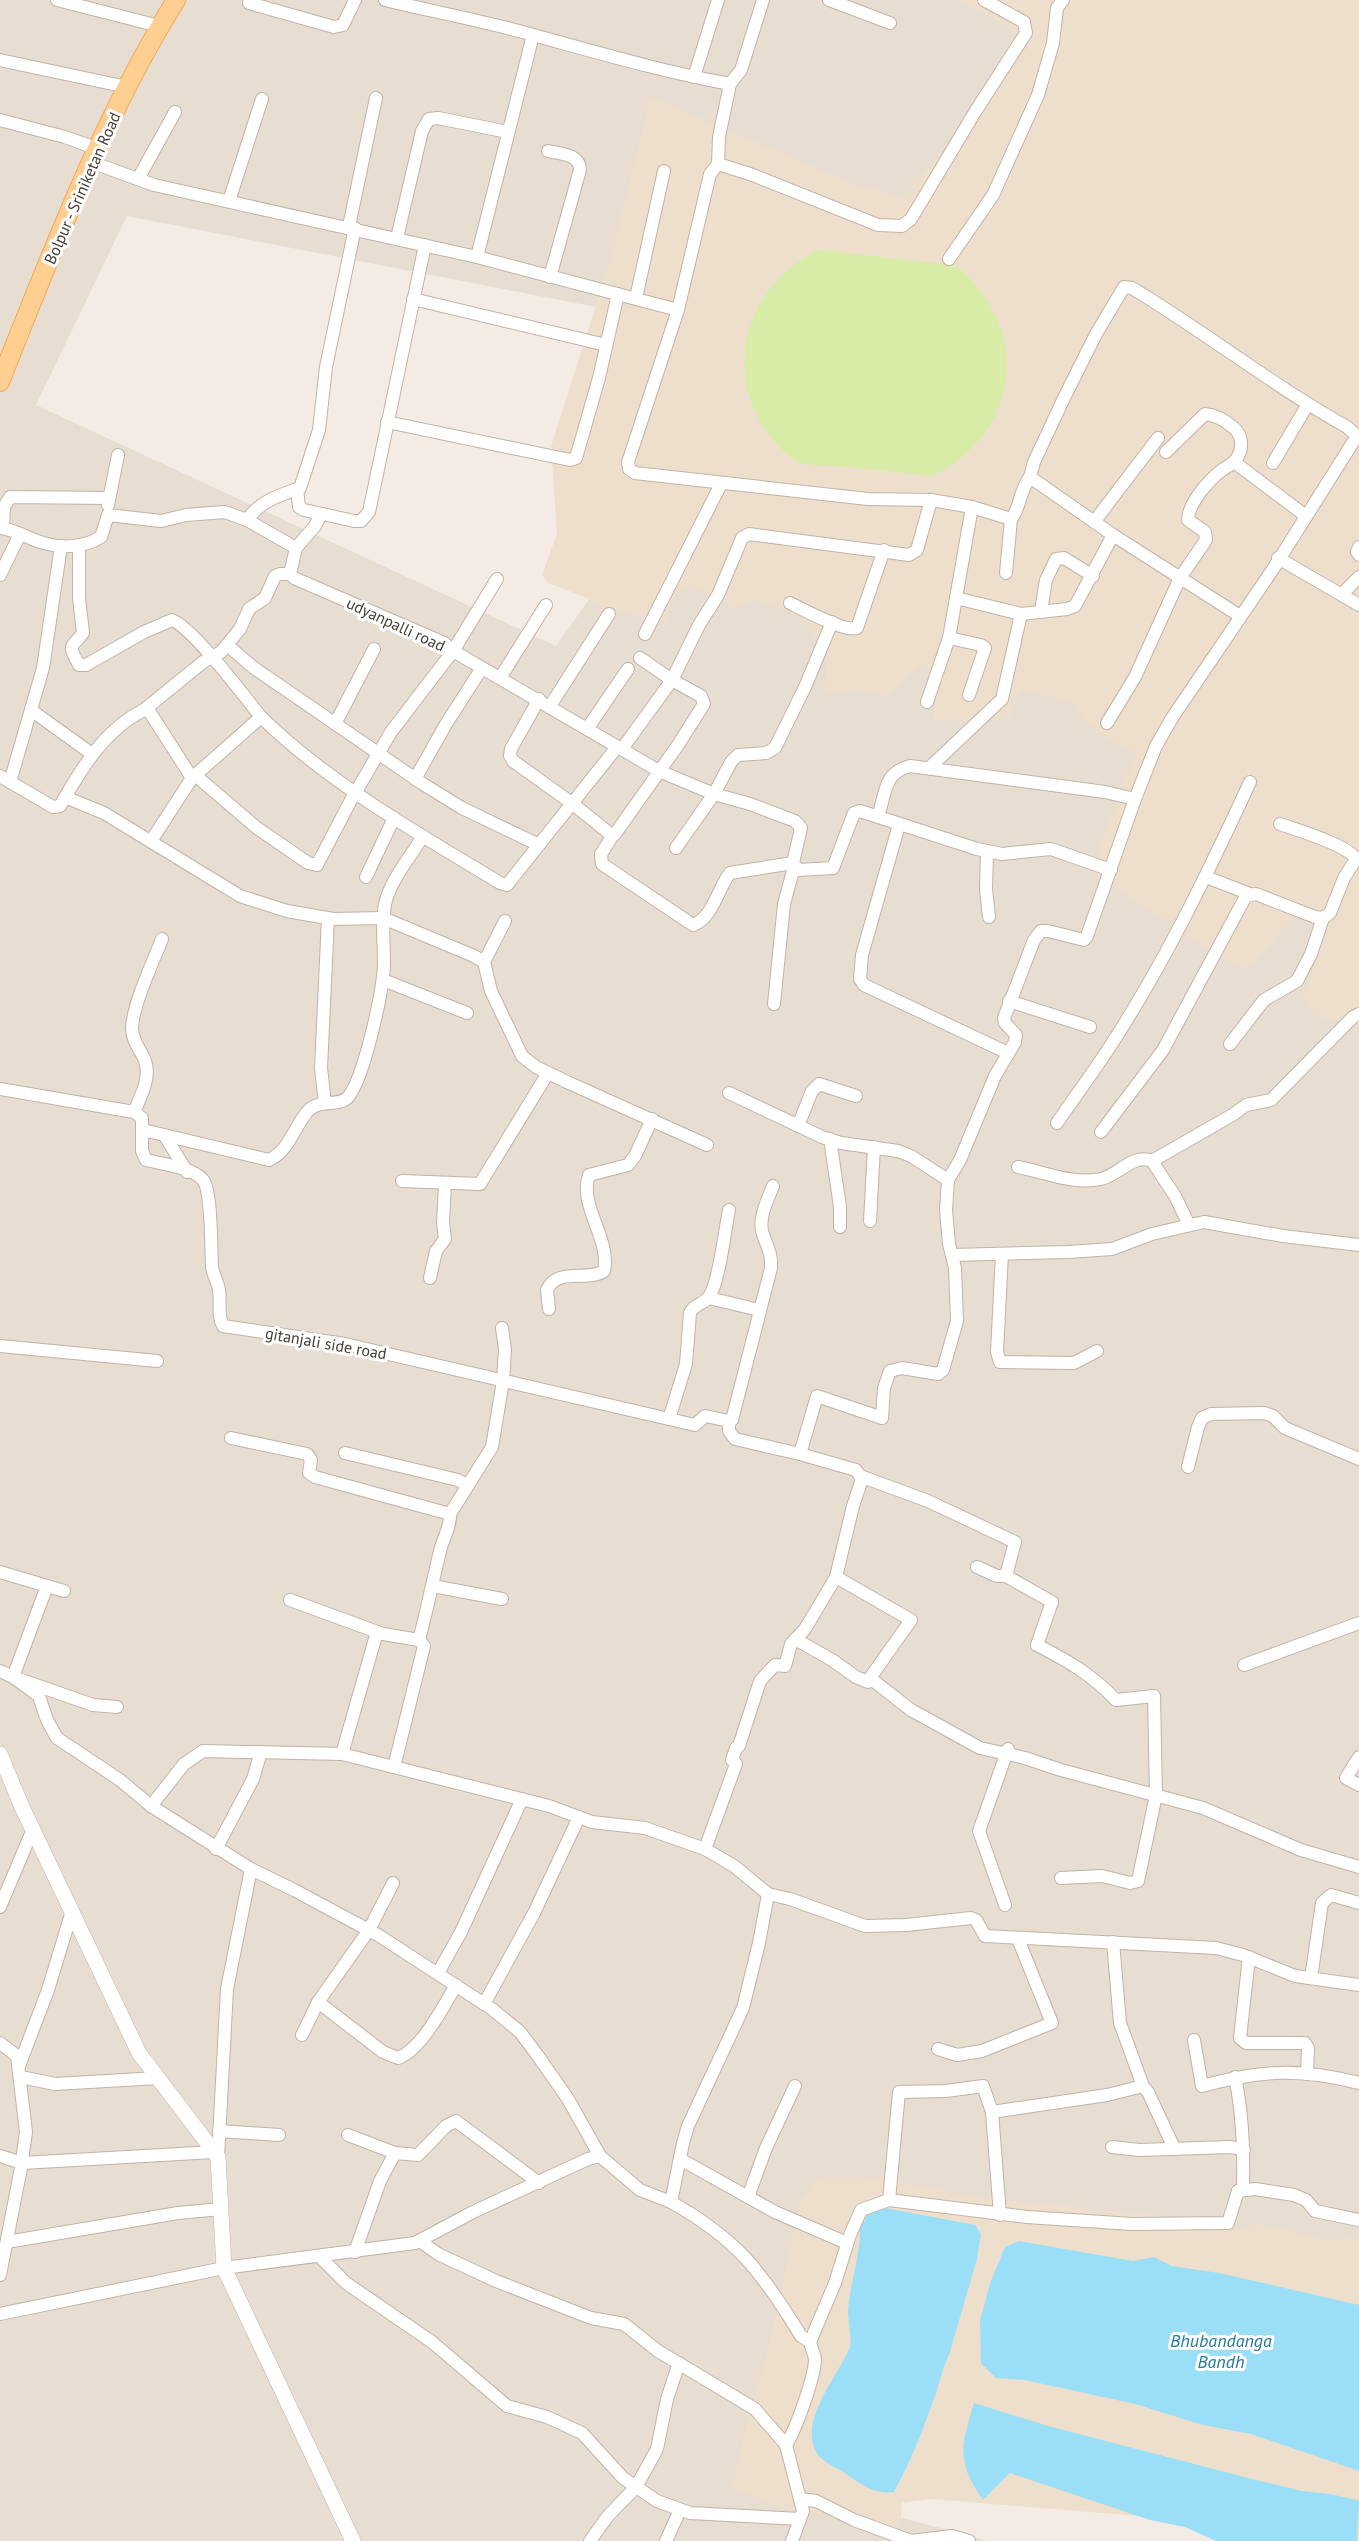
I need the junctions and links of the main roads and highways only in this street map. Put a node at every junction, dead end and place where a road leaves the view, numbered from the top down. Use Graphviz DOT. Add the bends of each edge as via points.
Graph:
graph roads {
  1 [pos="176,0"];
  2 [pos="0,382"];
  1 -- 2 [label="main road, Bolpur - Sriniketan Road" via="94,155"];
}
